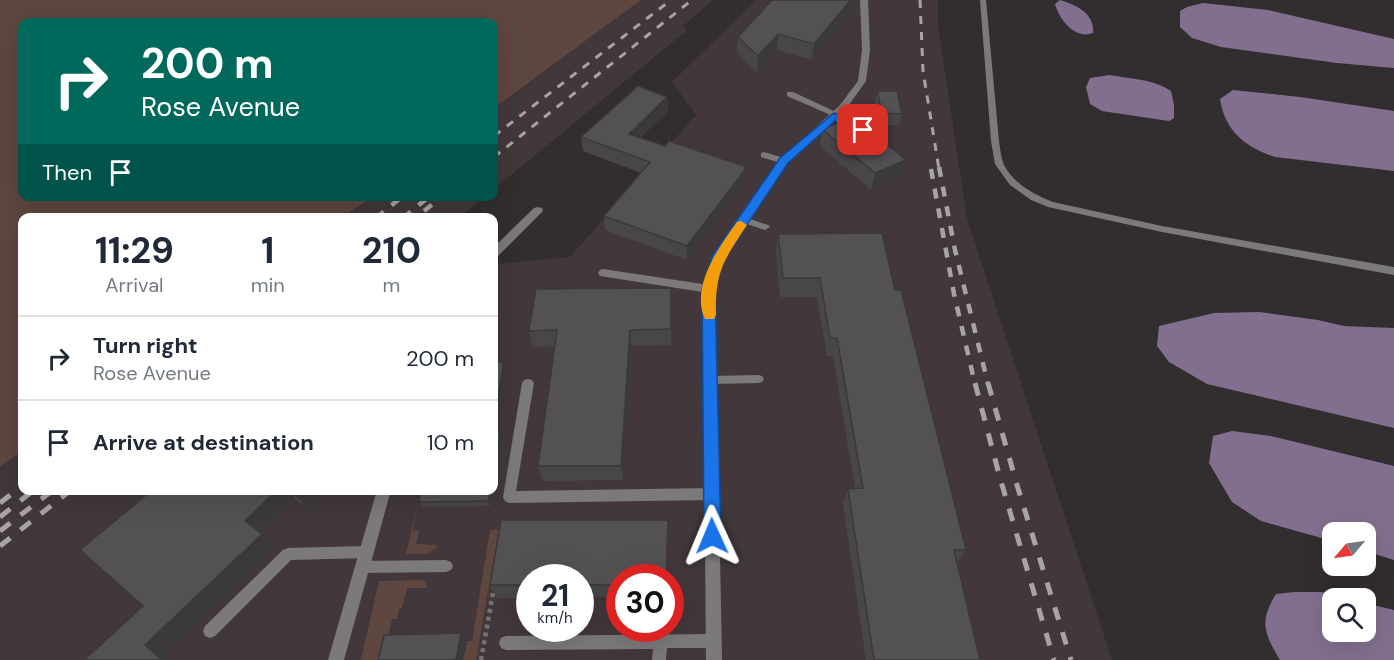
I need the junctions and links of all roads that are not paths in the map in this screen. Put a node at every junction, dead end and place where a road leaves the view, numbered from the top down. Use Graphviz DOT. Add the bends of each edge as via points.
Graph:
graph roads {
  1 [pos="864,0"];
  2 [pos="983,0"];
  3 [pos="790,94"];
  4 [pos="837,117"];
  5 [pos="764,155"];
  6 [pos="784,161"];
  7 [pos="538,210"];
  8 [pos="744,220"];
  9 [pos="765,227"];
  10 [pos="498,249"];
  11 [pos="1394,271"];
  12 [pos="603,273"];
  13 [pos="709,289"];
  14 [pos="758,379"];
  15 [pos="711,380"];
  16 [pos="528,383"];
  17 [pos="712,494"];
  18 [pos="383,495"];
  19 [pos="366,552"];
  20 [pos="446,566"];
  21 [pos="362,567"];
  22 [pos="210,631"];
  23 [pos="684,641"];
  24 [pos="714,641"];
  25 [pos="606,642"];
  26 [pos="660,642"];
  27 [pos="506,643"];
  28 [pos="336,660"];
  29 [pos="659,660"];
  30 [pos="714,660"];
  1 -- 4 [label="street" via="863,78"];
  2 -- 11 [label="lane" via="999,164 1013,183 1034,198 1162,230"];
  3 -- 4 [label="lane"];
  4 -- 6 [label="street"];
  5 -- 6 [label="lane"];
  6 -- 8 [label="street"];
  7 -- 10 [label="street"];
  8 -- 9 [label="lane"];
  8 -- 13 [label="street" via="718,259"];
  12 -- 13 [label="lane"];
  13 -- 15 [label="street"];
  14 -- 15 [label="lane"];
  15 -- 17 [label="street"];
  16 -- 17 [label="lane" via="509,497"];
  17 -- 24 [label="street"];
  18 -- 19 [label="street"];
  19 -- 21 [label="street"];
  19 -- 22 [label="lane" via="288,554"];
  20 -- 21 [label="lane"];
  21 -- 28 [label="street"];
  23 -- 24 [label="lane"];
  24 -- 30 [label="street"];
  25 -- 27 [label="lane"];
  26 -- 29 [label="lane"];
}
